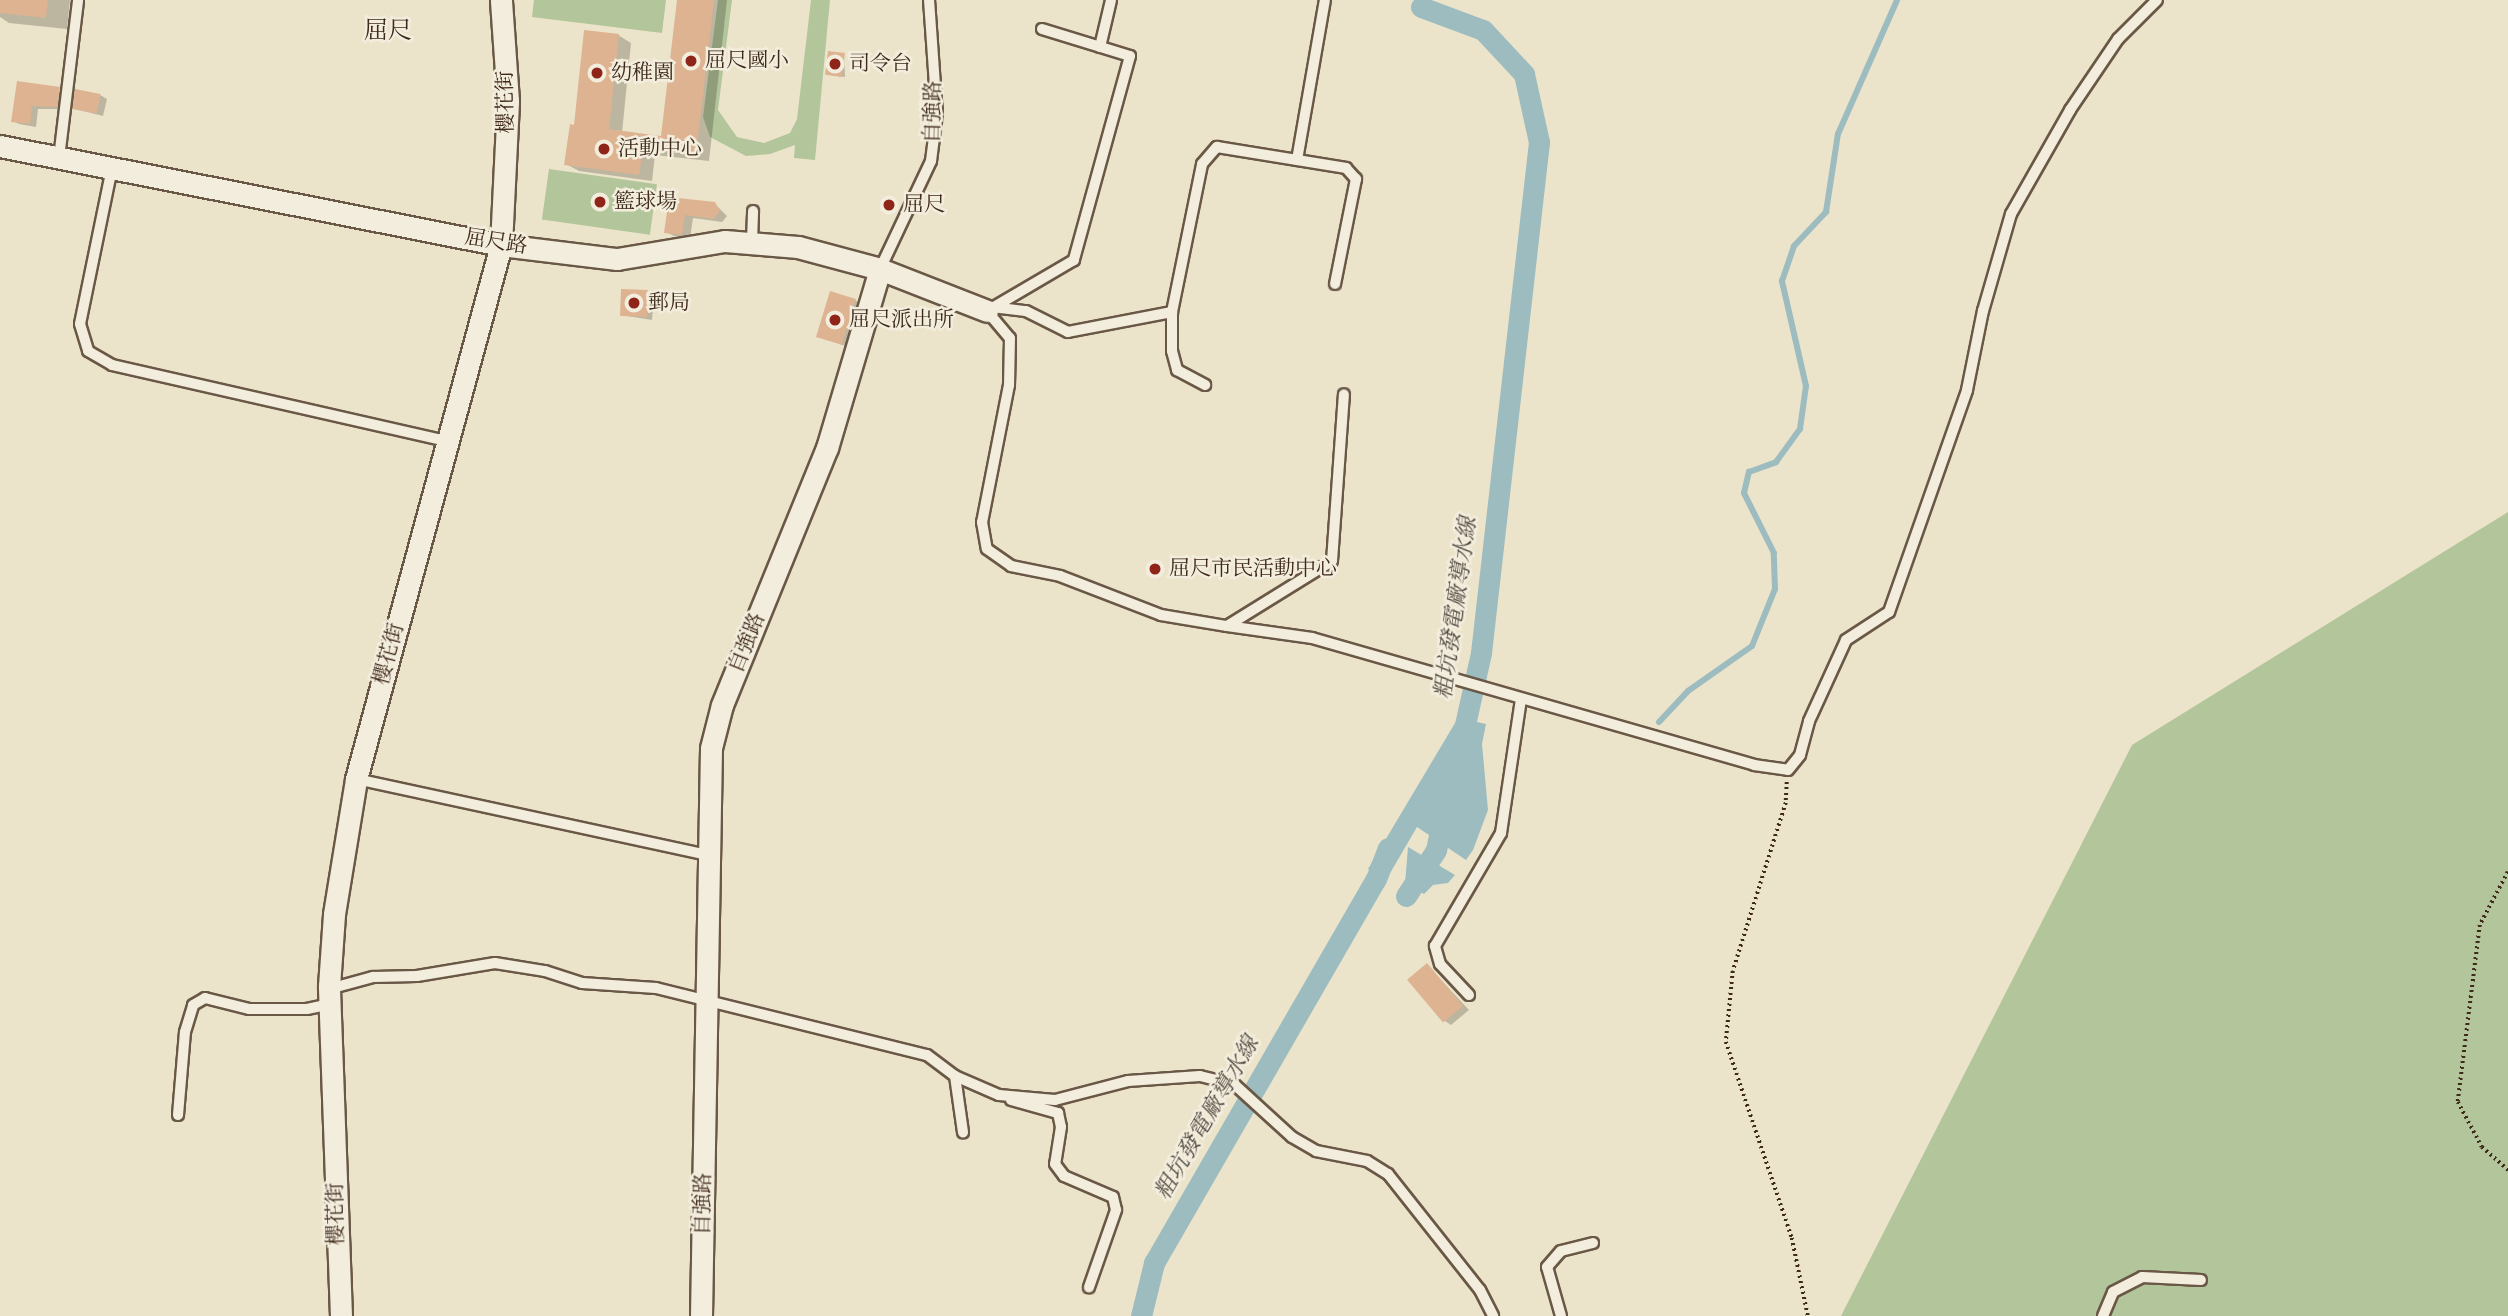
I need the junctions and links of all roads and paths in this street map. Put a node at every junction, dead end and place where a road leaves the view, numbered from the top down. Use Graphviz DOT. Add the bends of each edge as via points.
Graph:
graph roads {
  1 [pos="78,0"];
  2 [pos="501,0"];
  3 [pos="929,0"];
  4 [pos="1111,0"];
  5 [pos="1325,0"];
  6 [pos="2157,0"];
  7 [pos="1042,29"];
  8 [pos="1100,47"];
  9 [pos="0,146"];
  10 [pos="59,158"];
  11 [pos="1297,160"];
  12 [pos="112,169"];
  13 [pos="752,211"];
  14 [pos="752,242"];
  15 [pos="501,245"];
  16 [pos="880,269"];
  17 [pos="1335,284"];
  18 [pos="990,309"];
  19 [pos="1172,312"];
  20 [pos="1205,385"];
  21 [pos="1344,394"];
  22 [pos="447,441"];
  23 [pos="1227,626"];
  24 [pos="1521,699"];
  25 [pos="1788,770"];
  26 [pos="356,779"];
  27 [pos="708,855"];
  28 [pos="2508,872"];
  29 [pos="1469,995"];
  30 [pos="329,997"];
  31 [pos="706,1002"];
  32 [pos="955,1076"];
  33 [pos="999,1095"];
  34 [pos="178,1115"];
  35 [pos="963,1132"];
  36 [pos="2508,1170"];
  37 [pos="1593,1243"];
  38 [pos="2201,1280"];
  39 [pos="1089,1287"];
  40 [pos="341,1316"];
  41 [pos="701,1316"];
  42 [pos="1493,1316"];
  43 [pos="1561,1316"];
  44 [pos="1808,1316"];
  45 [pos="2103,1316"];
  1 -- 10 [label="lane"];
  2 -- 15 [label="street, 櫻花街" via="509,101"];
  3 -- 16 [label="lane, 自強路" via="937,114 931,161"];
  4 -- 8 [label="lane"];
  5 -- 11 [label="lane"];
  6 -- 25 [label="lane" via="2118,39 2070,110 2011,214 1983,311 1967,390 1889,612 1846,639 1809,721 1800,755"];
  7 -- 8 [label="lane"];
  8 -- 18 [label="lane" via="1130,56 1074,260"];
  9 -- 10 [label="street, 屈尺路"];
  10 -- 12 [label="street, 屈尺路"];
  11 -- 17 [label="lane" via="1346,168 1356,179"];
  11 -- 19 [label="lane" via="1217,147 1202,164"];
  12 -- 15 [label="street, 屈尺路"];
  12 -- 22 [label="lane" via="80,324 88,351 112,365"];
  13 -- 14 [label="lane"];
  14 -- 15 [label="street, 屈尺路" via="617,259"];
  14 -- 16 [label="street, 屈尺路" via="798,247"];
  15 -- 22 [label="street, 櫻花街"];
  16 -- 18 [label="street, 屈尺路"];
  16 -- 27 [label="street, 自強路" via="827,448 722,705 711,748"];
  18 -- 19 [label="lane" via="1026,310 1068,332"];
  18 -- 23 [label="lane" via="1010,338 1009,385 982,522 987,549 1011,566 1060,576 1161,615"];
  19 -- 20 [label="lane" via="1171,351 1177,370"];
  21 -- 23 [label="lane" via="1332,561"];
  22 -- 26 [label="street, 櫻花街"];
  23 -- 24 [label="lane" via="1312,638"];
  24 -- 25 [label="lane" via="1754,765"];
  24 -- 29 [label="lane" via="1501,833 1435,946 1440,964"];
  25 -- 44 [label="path" via="1786,803 1733,971 1727,1042 1792,1238"];
  26 -- 27 [label="lane"];
  26 -- 30 [label="street, 櫻花街" via="334,914"];
  27 -- 31 [label="street, 自強路"];
  28 -- 36 [label="path" via="2480,925 2458,1102 2482,1147"];
  30 -- 31 [label="lane" via="373,977 417,976 495,963 582,983 656,988"];
  30 -- 34 [label="lane" via="307,1009 248,1009 205,998 193,1005 185,1032"];
  30 -- 40 [label="street, 櫻花街"];
  31 -- 32 [label="lane" via="927,1055"];
  31 -- 41 [label="street, 自強路"];
  32 -- 33 [label="lane"];
  32 -- 35 [label="lane"];
  33 -- 39 [label="lane" via="1058,1113 1061,1127 1055,1164 1064,1176 1113,1197 1116,1210"];
  33 -- 42 [label="lane" via="1055,1100 1128,1081 1200,1076 1235,1085 1292,1137 1316,1151 1367,1161 1388,1174 1443,1240"];
  37 -- 43 [label="lane" via="1561,1251 1547,1267"];
  38 -- 45 [label="lane" via="2142,1277 2113,1292"];
}
